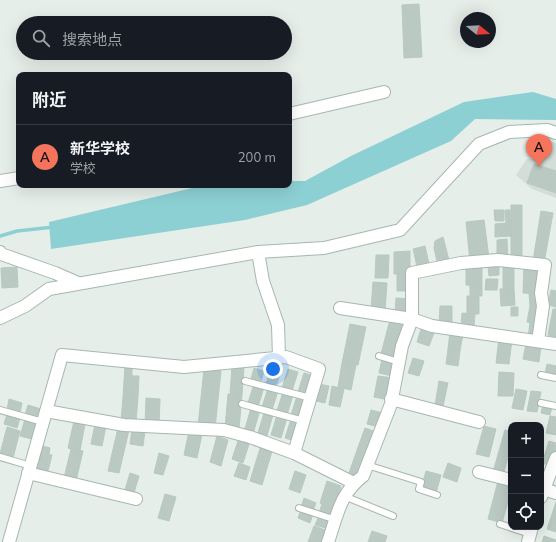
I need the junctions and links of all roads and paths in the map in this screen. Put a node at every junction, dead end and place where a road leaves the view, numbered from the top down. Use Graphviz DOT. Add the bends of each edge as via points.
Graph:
graph roads {
  1 [pos="384,92"];
  2 [pos="292,113"];
  3 [pos="556,133"];
  4 [pos="16,178"];
  5 [pos="0,181"];
  6 [pos="258,252"];
  7 [pos="0,253"];
  8 [pos="78,283"];
  9 [pos="340,308"];
  10 [pos="0,318"];
  11 [pos="412,319"];
  12 [pos="538,341"];
  13 [pos="556,344"];
  14 [pos="379,356"];
  15 [pos="279,357"];
  16 [pos="399,362"];
  17 [pos="541,375"];
  18 [pos="556,378"];
  19 [pos="245,381"];
  20 [pos="311,398"];
  21 [pos="391,399"];
  22 [pos="541,403"];
  23 [pos="242,404"];
  24 [pos="556,406"];
  25 [pos="0,410"];
  26 [pos="45,416"];
  27 [pos="304,421"];
  28 [pos="479,422"];
  29 [pos="294,453"];
  30 [pos="0,457"];
  31 [pos="556,458"];
  32 [pos="368,465"];
  33 [pos="29,470"];
  34 [pos="479,472"];
  35 [pos="508,479"];
  36 [pos="354,483"];
  37 [pos="544,486"];
  38 [pos="544,491"];
  39 [pos="556,493"];
  40 [pos="437,495"];
  41 [pos="344,496"];
  42 [pos="136,499"];
  43 [pos="299,508"];
  44 [pos="392,516"];
  45 [pos="336,520"];
  46 [pos="500,524"];
  47 [pos="530,534"];
  48 [pos="9,542"];
  49 [pos="328,542"];
  1 -- 2 [label="street"];
  3 -- 6 [label="street" via="547,130 509,132 479,144 400,230 324,248"];
  4 -- 5 [label="street"];
  6 -- 8 [label="street"];
  6 -- 15 [label="street" via="278,325"];
  7 -- 8 [label="street"];
  8 -- 10 [label="street" via="49,289 25,306"];
  9 -- 11 [label="street"];
  11 -- 12 [label="street" via="432,326"];
  11 -- 12 [label="street" via="412,273 461,262 498,260 536,263 545,265"];
  11 -- 16 [label="street"];
  12 -- 13 [label="street"];
  14 -- 16 [label="lane"];
  15 -- 20 [label="street" via="286,357 319,370"];
  15 -- 26 [label="street" via="184,367 62,356"];
  16 -- 21 [label="street"];
  17 -- 18 [label="lane"];
  19 -- 20 [label="lane"];
  20 -- 27 [label="street"];
  21 -- 28 [label="street"];
  21 -- 32 [label="street"];
  22 -- 24 [label="lane"];
  23 -- 27 [label="lane"];
  25 -- 26 [label="lane"];
  26 -- 29 [label="street" via="124,425 224,430"];
  26 -- 33 [label="street"];
  27 -- 29 [label="street"];
  29 -- 36 [label="street"];
  30 -- 33 [label="lane"];
  31 -- 37 [label="street"];
  32 -- 36 [label="street" via="363,476"];
  32 -- 40 [label="lane" via="421,482 419,488"];
  33 -- 42 [label="street"];
  33 -- 48 [label="street"];
  34 -- 35 [label="street"];
  36 -- 41 [label="street"];
  38 -- 39 [label="street"];
  41 -- 44 [label="lane"];
  41 -- 45 [label="street"];
  43 -- 45 [label="lane"];
  45 -- 49 [label="street"];
  46 -- 47 [label="lane"];
}
